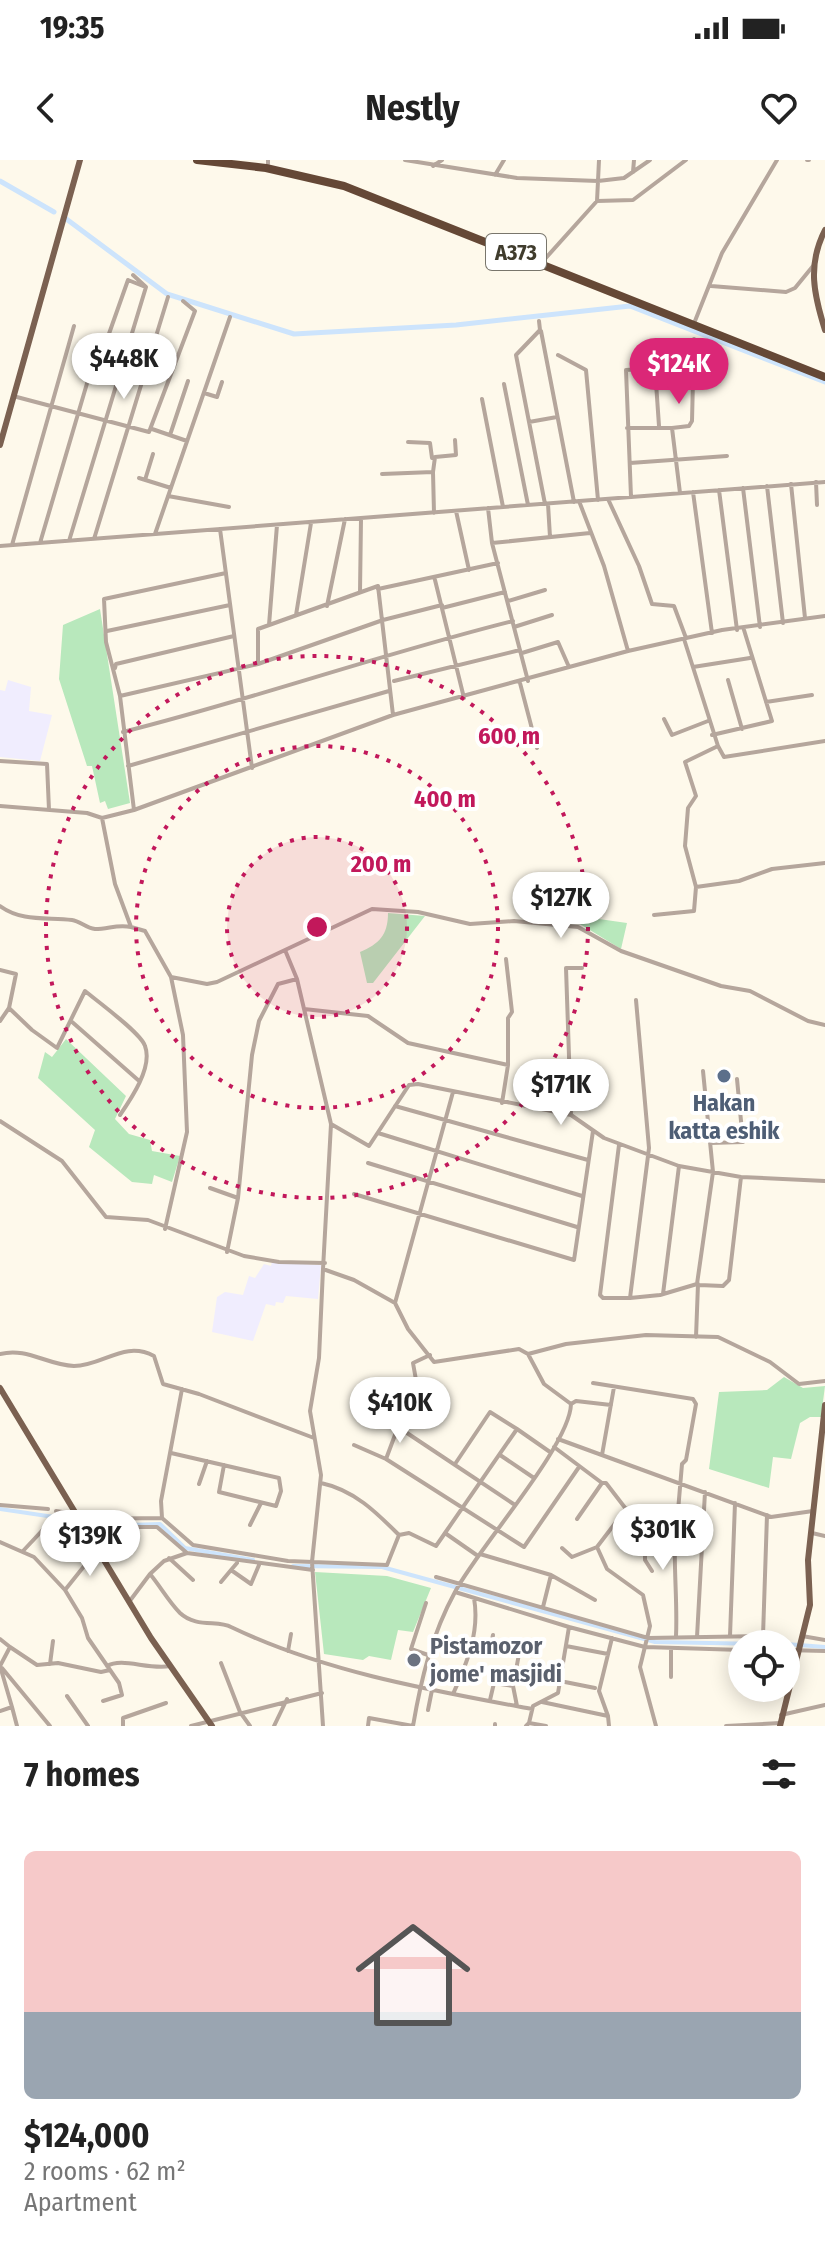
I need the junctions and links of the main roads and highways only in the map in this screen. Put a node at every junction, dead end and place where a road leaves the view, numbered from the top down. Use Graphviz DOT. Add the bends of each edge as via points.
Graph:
graph roads {
  1 [pos="80,160"];
  2 [pos="197,160"];
  3 [pos="237,160"];
  4 [pos="268,162"];
  5 [pos="825,230"];
  6 [pos="825,330"];
  7 [pos="825,374"];
  8 [pos="0,445"];
  9 [pos="0,1388"];
  10 [pos="825,1405"];
  11 [pos="780,1722"];
  12 [pos="210,1723"];
  1 -- 8 [label="main road"];
  2 -- 7 [label="highway, A373" via="266,168 344,186"];
  3 -- 4 [label="highway, A373"];
  4 -- 7 [label="highway, A373" via="349,183"];
  5 -- 6 [label="main road" via="813,266 812,291"];
  9 -- 12 [label="main road" via="129,1602"];
  10 -- 11 [label="main road" via="811,1533 810,1605"];
}
